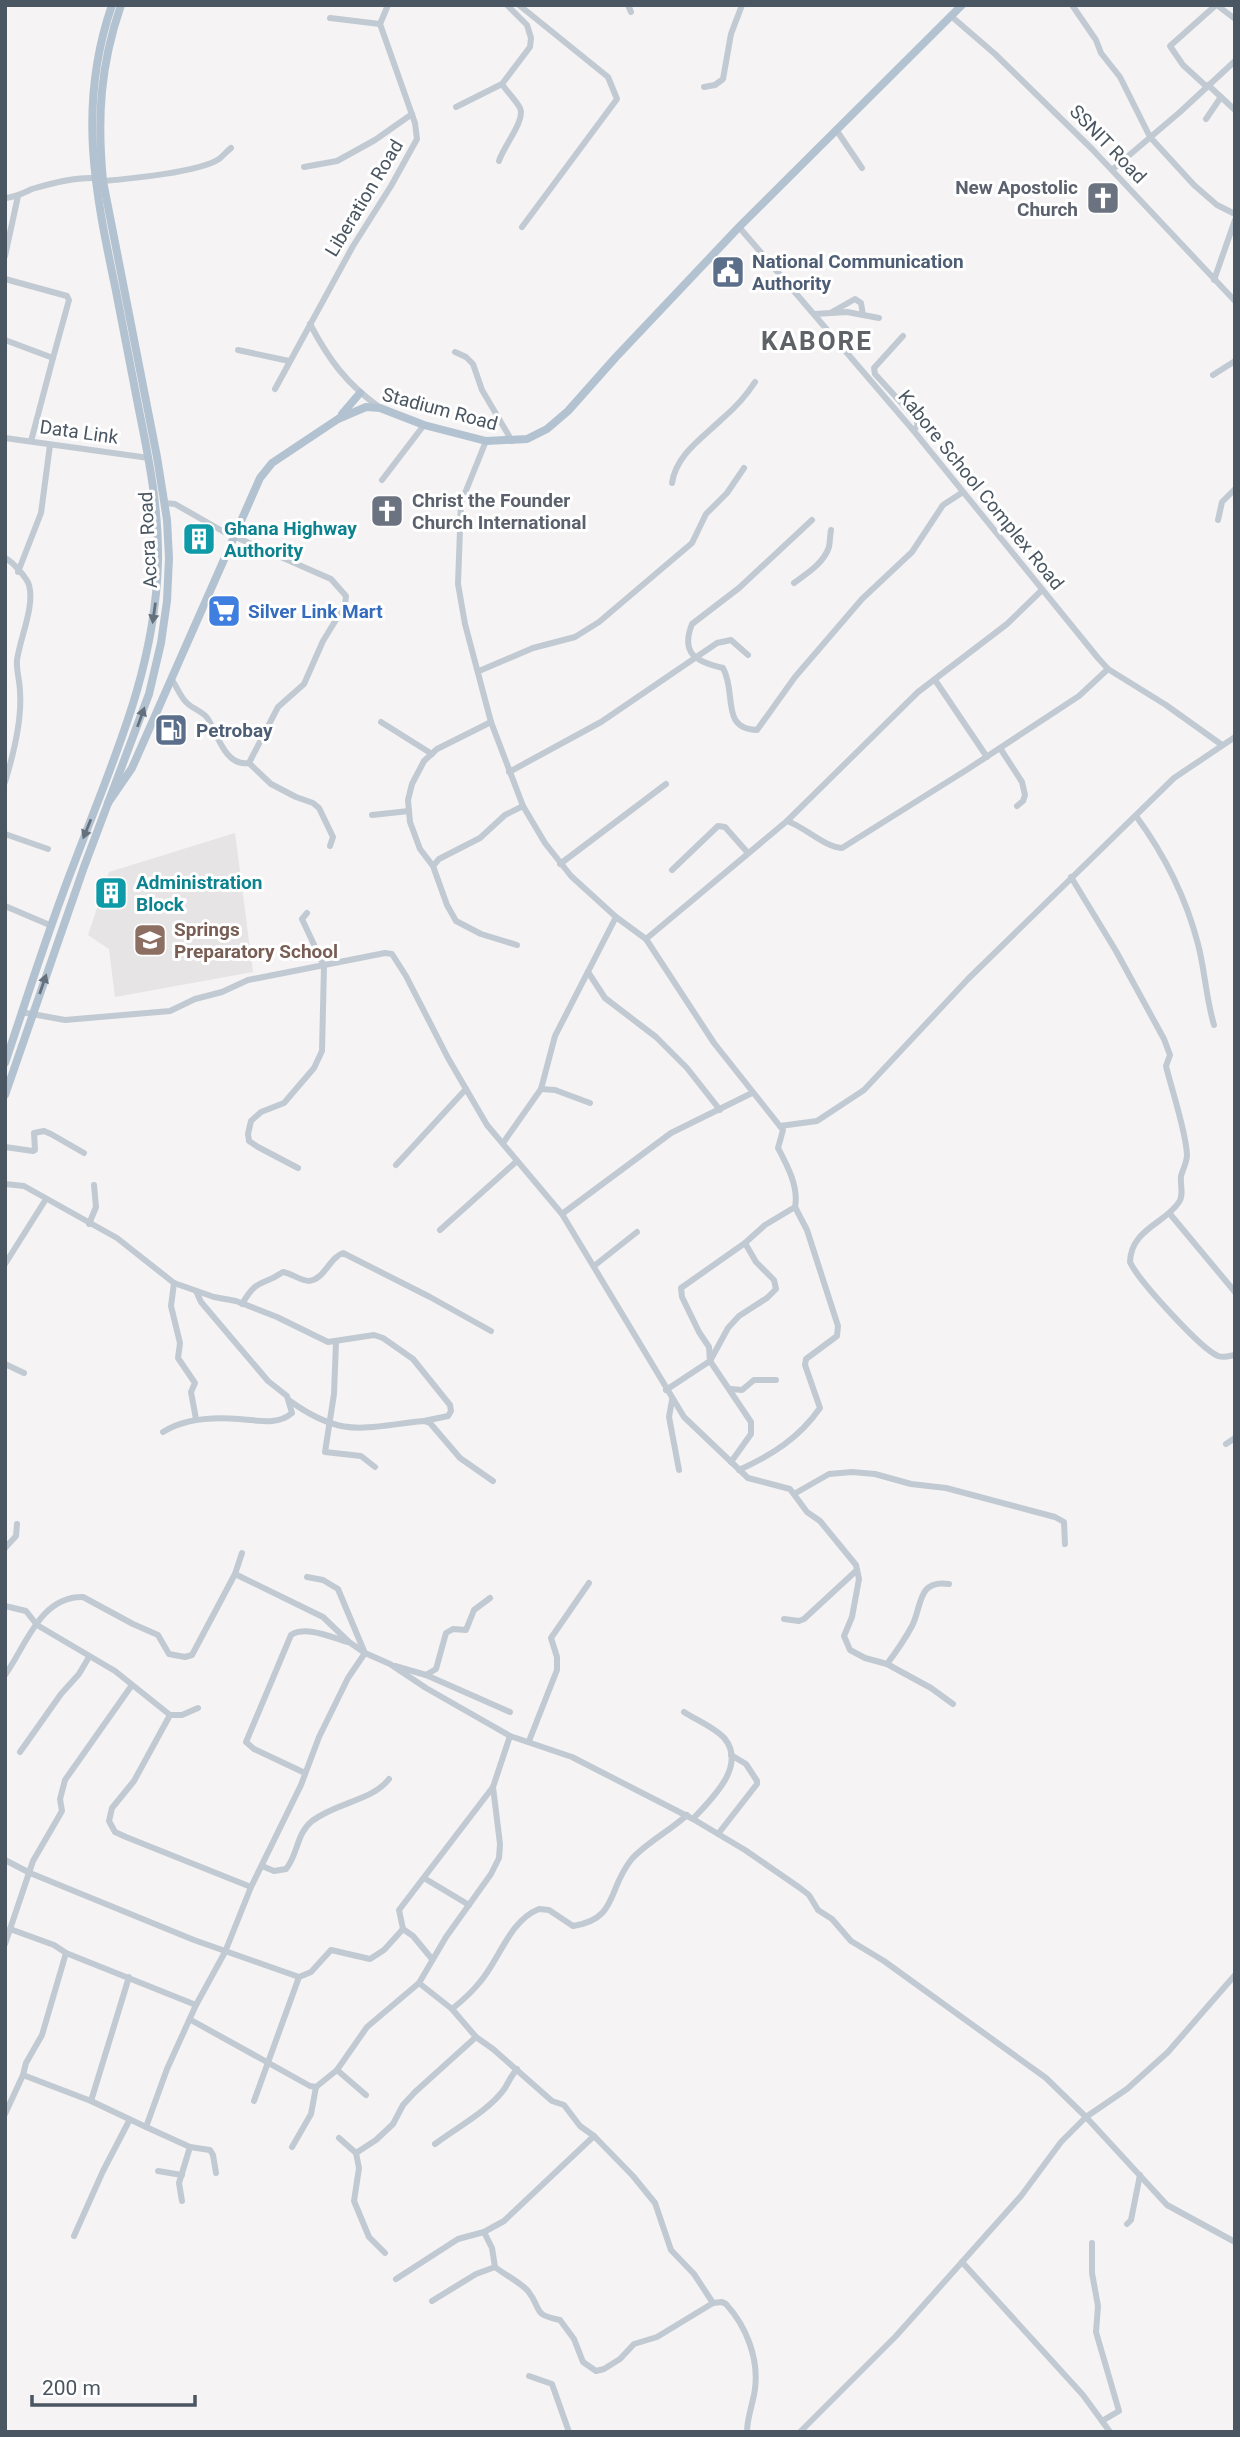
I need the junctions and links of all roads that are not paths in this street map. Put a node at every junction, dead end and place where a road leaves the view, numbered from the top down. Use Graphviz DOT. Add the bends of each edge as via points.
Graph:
graph roads {
  1 [pos="113,5"];
  2 [pos="121,5"];
  3 [pos="388,5"];
  4 [pos="506,5"];
  5 [pos="519,5"];
  6 [pos="742,5"];
  7 [pos="961,5"];
  8 [pos="1072,5"];
  9 [pos="1217,5"];
  10 [pos="951,16"];
  11 [pos="330,18"];
  12 [pos="1235,19"];
  13 [pos="380,24"];
  14 [pos="1235,61"];
  15 [pos="502,84"];
  16 [pos="1208,86"];
  17 [pos="704,87"];
  18 [pos="1221,97"];
  19 [pos="456,107"];
  20 [pos="1235,110"];
  21 [pos="412,114"];
  22 [pos="1206,119"];
  23 [pos="836,131"];
  24 [pos="1150,136"];
  25 [pos="231,148"];
  26 [pos="499,161"];
  27 [pos="304,167"];
  28 [pos="862,167"];
  29 [pos="1112,169"];
  30 [pos="99,179"];
  31 [pos="19,196"];
  32 [pos="5,198"];
  33 [pos="1235,214"];
  34 [pos="1235,220"];
  35 [pos="522,227"];
  36 [pos="739,227"];
  37 [pos="5,256"];
  38 [pos="5,279"];
  39 [pos="1214,280"];
  40 [pos="1235,301"];
  41 [pos="830,313"];
  42 [pos="815,314"];
  43 [pos="863,315"];
  44 [pos="879,318"];
  45 [pos="310,324"];
  46 [pos="903,336"];
  47 [pos="5,340"];
  48 [pos="238,350"];
  49 [pos="455,352"];
  50 [pos="53,358"];
  51 [pos="289,361"];
  52 [pos="1235,361"];
  53 [pos="1213,375"];
  54 [pos="755,382"];
  55 [pos="275,389"];
  56 [pos="360,393"];
  57 [pos="380,408"];
  58 [pos="338,419"];
  59 [pos="424,425"];
  60 [pos="913,430"];
  61 [pos="5,438"];
  62 [pos="31,441"];
  63 [pos="486,441"];
  64 [pos="512,441"];
  65 [pos="50,445"];
  66 [pos="149,458"];
  67 [pos="744,468"];
  68 [pos="382,480"];
  69 [pos="672,483"];
  70 [pos="1235,489"];
  71 [pos="963,492"];
  72 [pos="164,503"];
  73 [pos="812,520"];
  74 [pos="1218,520"];
  75 [pos="831,530"];
  76 [pos="237,536"];
  77 [pos="5,558"];
  78 [pos="19,572"];
  79 [pos="793,583"];
  80 [pos="1042,590"];
  81 [pos="748,655"];
  82 [pos="694,657"];
  83 [pos="1108,669"];
  84 [pos="479,671"];
  85 [pos="172,680"];
  86 [pos="935,680"];
  87 [pos="381,722"];
  88 [pos="491,722"];
  89 [pos="1235,737"];
  90 [pos="1222,745"];
  91 [pos="1000,748"];
  92 [pos="139,752"];
  93 [pos="432,754"];
  94 [pos="987,757"];
  95 [pos="249,763"];
  96 [pos="121,767"];
  97 [pos="509,772"];
  98 [pos="107,774"];
  99 [pos="5,782"];
  100 [pos="666,783"];
  101 [pos="107,803"];
  102 [pos="523,806"];
  103 [pos="1017,806"];
  104 [pos="409,811"];
  105 [pos="372,815"];
  106 [pos="1136,816"];
  107 [pos="787,821"];
  108 [pos="5,834"];
  109 [pos="330,846"];
  110 [pos="48,849"];
  111 [pos="748,853"];
  112 [pos="560,864"];
  113 [pos="433,866"];
  114 [pos="672,870"];
  115 [pos="1071,877"];
  116 [pos="5,906"];
  117 [pos="307,913"];
  118 [pos="616,917"];
  119 [pos="51,926"];
  120 [pos="646,939"];
  121 [pos="517,945"];
  122 [pos="324,966"];
  123 [pos="588,972"];
  124 [pos="21,1012"];
  125 [pos="32,1015"];
  126 [pos="1214,1025"];
  127 [pos="5,1063"];
  128 [pos="467,1089"];
  129 [pos="541,1089"];
  130 [pos="751,1093"];
  131 [pos="5,1095"];
  132 [pos="590,1103"];
  133 [pos="720,1110"];
  134 [pos="780,1126"];
  135 [pos="503,1143"];
  136 [pos="5,1147"];
  137 [pos="84,1153"];
  138 [pos="517,1161"];
  139 [pos="396,1165"];
  140 [pos="298,1168"];
  141 [pos="5,1184"];
  142 [pos="94,1185"];
  143 [pos="46,1199"];
  144 [pos="795,1207"];
  145 [pos="562,1214"];
  146 [pos="1170,1214"];
  147 [pos="89,1224"];
  148 [pos="440,1230"];
  149 [pos="638,1232"];
  150 [pos="745,1243"];
  151 [pos="5,1264"];
  152 [pos="594,1266"];
  153 [pos="174,1283"];
  154 [pos="196,1291"];
  155 [pos="1235,1292"];
  156 [pos="242,1304"];
  157 [pos="491,1331"];
  158 [pos="336,1342"];
  159 [pos="1235,1354"];
  160 [pos="710,1361"];
  161 [pos="5,1364"];
  162 [pos="24,1373"];
  163 [pos="776,1380"];
  164 [pos="731,1389"];
  165 [pos="666,1390"];
  166 [pos="672,1400"];
  167 [pos="290,1401"];
  168 [pos="197,1419"];
  169 [pos="424,1421"];
  170 [pos="330,1424"];
  171 [pos="163,1432"];
  172 [pos="1235,1438"];
  173 [pos="1226,1444"];
  174 [pos="731,1462"];
  175 [pos="375,1466"];
  176 [pos="679,1470"];
  177 [pos="739,1470"];
  178 [pos="493,1481"];
  179 [pos="794,1494"];
  180 [pos="18,1524"];
  181 [pos="1065,1544"];
  182 [pos="5,1548"];
  183 [pos="242,1553"];
  184 [pos="857,1570"];
  185 [pos="235,1574"];
  186 [pos="307,1577"];
  187 [pos="589,1583"];
  188 [pos="949,1584"];
  189 [pos="490,1598"];
  190 [pos="5,1606"];
  191 [pos="784,1619"];
  192 [pos="37,1625"];
  193 [pos="349,1642"];
  194 [pos="365,1653"];
  195 [pos="89,1657"];
  196 [pos="390,1664"];
  197 [pos="887,1664"];
  198 [pos="5,1675"];
  199 [pos="426,1675"];
  200 [pos="132,1685"];
  201 [pos="953,1704"];
  202 [pos="198,1708"];
  203 [pos="510,1712"];
  204 [pos="684,1712"];
  205 [pos="170,1715"];
  206 [pos="510,1735"];
  207 [pos="528,1741"];
  208 [pos="20,1752"];
  209 [pos="732,1755"];
  210 [pos="305,1773"];
  211 [pos="389,1779"];
  212 [pos="493,1787"];
  213 [pos="690,1817"];
  214 [pos="718,1834"];
  215 [pos="5,1860"];
  216 [pos="261,1866"];
  217 [pos="30,1873"];
  218 [pos="424,1878"];
  219 [pos="251,1887"];
  220 [pos="469,1905"];
  221 [pos="10,1929"];
  222 [pos="403,1929"];
  223 [pos="5,1944"];
  224 [pos="225,1952"];
  225 [pos="66,1953"];
  226 [pos="432,1959"];
  227 [pos="1235,1975"];
  228 [pos="129,1977"];
  229 [pos="299,1978"];
  230 [pos="419,1983"];
  231 [pos="197,2005"];
  232 [pos="452,2009"];
  233 [pos="191,2020"];
  234 [pos="476,2038"];
  235 [pos="267,2064"];
  236 [pos="517,2069"];
  237 [pos="337,2070"];
  238 [pos="23,2075"];
  239 [pos="316,2087"];
  240 [pos="366,2095"];
  241 [pos="91,2101"];
  242 [pos="254,2101"];
  243 [pos="5,2114"];
  244 [pos="1086,2117"];
  245 [pos="129,2120"];
  246 [pos="146,2127"];
  247 [pos="594,2136"];
  248 [pos="339,2137"];
  249 [pos="435,2144"];
  250 [pos="190,2147"];
  251 [pos="292,2147"];
  252 [pos="356,2153"];
  253 [pos="158,2171"];
  254 [pos="216,2173"];
  255 [pos="182,2175"];
  256 [pos="1140,2175"];
  257 [pos="182,2201"];
  258 [pos="1127,2224"];
  259 [pos="484,2232"];
  260 [pos="75,2236"];
  261 [pos="1235,2242"];
  262 [pos="1092,2244"];
  263 [pos="385,2253"];
  264 [pos="962,2262"];
  265 [pos="495,2267"];
  266 [pos="396,2279"];
  267 [pos="432,2301"];
  268 [pos="713,2303"];
  269 [pos="529,2375"];
  270 [pos="1102,2420"];
  271 [pos="569,2432"];
  272 [pos="747,2432"];
  273 [pos="800,2432"];
  274 [pos="1102,2432"];
  275 [pos="1111,2432"];
  1 -- 30 [label="main road, Accra Road" via="93,92 91,120"];
  2 -- 30 [label="main road, Accra Road" via="101,93"];
  3 -- 13 [label="street"];
  4 -- 15 [label="street" via="527,25 531,37 530,47"];
  5 -- 35 [label="street" via="608,77 617,99"];
  6 -- 17 [label="street" via="723,79"];
  7 -- 10 [label="main road, Stadium Road"];
  8 -- 24 [label="street" via="1120,77"];
  9 -- 12 [label="street"];
  9 -- 16 [label="street" via="1170,46"];
  10 -- 23 [label="main road, Stadium Road"];
  10 -- 29 [label="street, SSNIT Road"];
  11 -- 13 [label="street"];
  13 -- 21 [label="street, Liberation Road"];
  14 -- 16 [label="street"];
  15 -- 19 [label="street"];
  15 -- 26 [label="street" via="522,117"];
  16 -- 18 [label="street"];
  16 -- 24 [label="street"];
  18 -- 20 [label="street"];
  18 -- 22 [label="street"];
  21 -- 27 [label="street" via="337,161"];
  21 -- 45 [label="street, Liberation Road" via="417,139"];
  23 -- 28 [label="street"];
  23 -- 36 [label="main road, Stadium Road"];
  24 -- 29 [label="street"];
  24 -- 33 [label="street" via="1194,185"];
  25 -- 30 [label="street" via="206,165 140,178"];
  29 -- 39 [label="street, SSNIT Road"];
  30 -- 31 [label="street" via="83,178"];
  30 -- 66 [label="main road, Accra Road"];
  30 -- 72 [label="main road, Accra Road"];
  31 -- 32 [label="street"];
  31 -- 37 [label="street"];
  34 -- 39 [label="street"];
  36 -- 42 [label="street, Kabore School Complex Road"];
  36 -- 64 [label="main road, Stadium Road" via="568,411 548,429"];
  38 -- 50 [label="street" via="67,296"];
  39 -- 40 [label="street, SSNIT Road"];
  41 -- 42 [label="street"];
  41 -- 43 [label="street"];
  41 -- 43 [label="street" via="855,299 861,303"];
  42 -- 60 [label="street, Kabore School Complex Road"];
  43 -- 44 [label="street"];
  45 -- 51 [label="street, Liberation Road"];
  45 -- 56 [label="street" via="328,357"];
  46 -- 60 [label="street" via="874,369 918,422"];
  47 -- 50 [label="street"];
  48 -- 51 [label="street"];
  49 -- 64 [label="street" via="473,364 482,390"];
  50 -- 62 [label="street"];
  51 -- 55 [label="street, Liberation Road"];
  52 -- 53 [label="street"];
  54 -- 69 [label="street" via="744,399 682,457"];
  56 -- 57 [label="street"];
  56 -- 58 [label="main road"];
  57 -- 58 [label="main road, Stadium Road" via="358,409"];
  57 -- 59 [label="main road, Stadium Road"];
  58 -- 76 [label="main road, Stadium Road" via="272,463 260,478"];
  59 -- 63 [label="main road, Stadium Road"];
  59 -- 68 [label="street"];
  60 -- 71 [label="street, Kabore School Complex Road"];
  61 -- 62 [label="street, Data Link"];
  62 -- 65 [label="street, Data Link"];
  63 -- 64 [label="main road, Stadium Road"];
  63 -- 84 [label="street" via="461,503 459,542 458,584"];
  65 -- 66 [label="street, Data Link"];
  65 -- 78 [label="street" via="41,513"];
  66 -- 98 [label="main road, Accra Road, one-way" via="156,600 138,691"];
  67 -- 84 [label="street" via="706,514 692,543 599,622 575,637 533,648"];
  70 -- 74 [label="street" via="1222,502"];
  71 -- 80 [label="street, Kabore School Complex Road"];
  71 -- 82 [label="street" via="943,505 912,552 854,608 757,730 737,724 731,714 733,698 723,668"];
  72 -- 76 [label="street" via="175,504"];
  96 -- 72 [label="main road, Accra Road, one-way" via="149,694 161,643 169,558"];
  73 -- 82 [label="street" via="739,588 692,624 687,645"];
  75 -- 79 [label="street" via="829,549"];
  76 -- 85 [label="main road, Stadium Road"];
  76 -- 95 [label="street" via="331,579 346,596 304,684 278,707"];
  77 -- 78 [label="street"];
  78 -- 99 [label="street" via="30,586 30,599 16,662 21,694"];
  80 -- 83 [label="street, Kabore School Complex Road"];
  80 -- 86 [label="street"];
  81 -- 82 [label="street" via="737,643 724,640"];
  82 -- 97 [label="street" via="601,722"];
  83 -- 90 [label="street, Kabore School Complex Road"];
  83 -- 91 [label="street" via="1079,696"];
  84 -- 88 [label="street"];
  85 -- 92 [label="main road, Stadium Road"];
  85 -- 95 [label="street" via="185,702 208,718 232,760 240,765"];
  86 -- 94 [label="street"];
  86 -- 107 [label="street"];
  87 -- 93 [label="street"];
  88 -- 93 [label="street"];
  88 -- 97 [label="street"];
  89 -- 90 [label="street"];
  90 -- 106 [label="street" via="1174,778"];
  91 -- 94 [label="street"];
  91 -- 103 [label="street" via="1023,786 1023,801"];
  92 -- 96 [label="main road, Stadium Road"];
  92 -- 101 [label="main road" via="124,783"];
  93 -- 104 [label="street" via="412,784"];
  94 -- 107 [label="street" via="842,848"];
  95 -- 109 [label="street" via="271,784 319,808 333,837"];
  96 -- 98 [label="main road, Stadium Road"];
  96 -- 101 [label="main road, Accra Road"];
  97 -- 102 [label="street"];
  98 -- 119 [label="main road, Accra Road, one-way"];
  100 -- 112 [label="street"];
  125 -- 101 [label="main road, Accra Road, one-way"];
  102 -- 112 [label="street"];
  102 -- 113 [label="street"];
  104 -- 105 [label="street"];
  104 -- 113 [label="street" via="414,837"];
  106 -- 115 [label="street"];
  106 -- 126 [label="street" via="1176,883 1198,944"];
  107 -- 111 [label="street"];
  108 -- 110 [label="street"];
  111 -- 114 [label="street" via="725,827 718,826"];
  111 -- 120 [label="street"];
  112 -- 118 [label="street"];
  113 -- 121 [label="street" via="456,921"];
  115 -- 134 [label="street" via="864,1090 817,1121"];
  115 -- 146 [label="street" via="1170,1055 1166,1066 1187,1157 1181,1199"];
  116 -- 119 [label="street"];
  117 -- 122 [label="street" via="302,919"];
  118 -- 120 [label="street"];
  118 -- 123 [label="street"];
  119 -- 124 [label="main road, Accra Road"];
  120 -- 130 [label="street"];
  122 -- 125 [label="street" via="248,980 170,1011 65,1020"];
  122 -- 128 [label="street" via="392,954"];
  122 -- 140 [label="street" via="325,1015 319,1060 284,1103 251,1121 248,1134 249,1141"];
  123 -- 129 [label="street" via="555,1036"];
  123 -- 133 [label="street" via="605,998 656,1037"];
  124 -- 125 [label="street"];
  124 -- 127 [label="main road, Accra Road"];
  125 -- 131 [label="main road, Accra Road"];
  128 -- 135 [label="street"];
  128 -- 139 [label="street"];
  129 -- 132 [label="street"];
  129 -- 135 [label="street"];
  130 -- 133 [label="street"];
  130 -- 134 [label="street"];
  133 -- 145 [label="street" via="671,1133"];
  134 -- 144 [label="street" via="778,1148 789,1169"];
  135 -- 138 [label="street"];
  136 -- 137 [label="street" via="33,1151 34,1133 44,1131"];
  138 -- 145 [label="street"];
  138 -- 148 [label="street"];
  141 -- 143 [label="street" via="24,1186"];
  142 -- 147 [label="street" via="96,1208"];
  143 -- 147 [label="street"];
  143 -- 151 [label="street"];
  144 -- 150 [label="street"];
  144 -- 177 [label="street" via="835,1314 837,1336 806,1359 820,1408 786,1445"];
  145 -- 152 [label="street"];
  146 -- 155 [label="street"];
  146 -- 159 [label="street" via="1143,1234 1130,1258 1132,1267 1204,1345 1217,1355"];
  147 -- 153 [label="street" via="117,1238"];
  149 -- 152 [label="street"];
  150 -- 160 [label="street" via="776,1289 728,1328"];
  150 -- 160 [label="street" via="681,1288 709,1347"];
  152 -- 165 [label="street"];
  153 -- 154 [label="street"];
  153 -- 168 [label="street" via="178,1358 195,1382 191,1392"];
  154 -- 156 [label="street"];
  154 -- 167 [label="street" via="222,1328"];
  156 -- 157 [label="street" via="260,1282 282,1272 315,1279 343,1253"];
  156 -- 158 [label="street"];
  158 -- 169 [label="street" via="374,1335 413,1359 452,1411"];
  158 -- 170 [label="street"];
  160 -- 164 [label="street"];
  160 -- 165 [label="street"];
  161 -- 162 [label="street"];
  163 -- 164 [label="street" via="754,1380 743,1390"];
  164 -- 174 [label="street" via="751,1422 751,1434"];
  165 -- 166 [label="street"];
  166 -- 174 [label="street"];
  166 -- 176 [label="street" via="668,1417"];
  167 -- 168 [label="street" via="292,1413 276,1421"];
  167 -- 170 [label="street"];
  168 -- 171 [label="street"];
  169 -- 170 [label="street" via="378,1427"];
  169 -- 178 [label="street" via="435,1426 460,1458"];
  170 -- 175 [label="street" via="326,1454 360,1456"];
  172 -- 173 [label="street"];
  174 -- 177 [label="street"];
  177 -- 179 [label="street" via="748,1478"];
  179 -- 181 [label="street" via="829,1474 875,1474 1055,1517 1063,1522"];
  179 -- 184 [label="street"];
  180 -- 182 [label="street" via="16,1536"];
  183 -- 185 [label="street"];
  184 -- 191 [label="street" via="804,1619"];
  184 -- 197 [label="street" via="846,1644 858,1654"];
  185 -- 192 [label="street" via="189,1657 169,1654 158,1635 83,1597 50,1607"];
  185 -- 193 [label="street" via="323,1618"];
  186 -- 194 [label="street" via="338,1589"];
  187 -- 207 [label="street" via="551,1638 557,1670"];
  188 -- 197 [label="street" via="938,1583 920,1598 916,1619"];
  189 -- 199 [label="street" via="474,1610 466,1630 446,1633 436,1669"];
  190 -- 192 [label="street" via="26,1611"];
  192 -- 195 [label="street"];
  192 -- 198 [label="street"];
  193 -- 194 [label="street"];
  193 -- 210 [label="street" via="304,1631 292,1635 246,1742"];
  194 -- 196 [label="street"];
  194 -- 210 [label="street" via="348,1678"];
  195 -- 200 [label="street"];
  195 -- 208 [label="street"];
  196 -- 199 [label="street"];
  196 -- 206 [label="street"];
  197 -- 201 [label="street"];
  199 -- 203 [label="street"];
  200 -- 205 [label="street"];
  200 -- 217 [label="street" via="65,1780 62,1811"];
  202 -- 205 [label="street"];
  204 -- 209 [label="street" via="723,1736"];
  205 -- 219 [label="street" via="134,1781 112,1808 109,1821 126,1838"];
  206 -- 207 [label="street"];
  206 -- 212 [label="street"];
  207 -- 213 [label="street" via="572,1757"];
  209 -- 213 [label="street" via="727,1778"];
  209 -- 214 [label="street" via="746,1764 757,1784"];
  210 -- 216 [label="street"];
  211 -- 216 [label="street" via="377,1792 336,1806 309,1824 286,1869"];
  212 -- 218 [label="street"];
  212 -- 220 [label="street" via="499,1858"];
  213 -- 214 [label="street"];
  213 -- 232 [label="street" via="632,1858 597,1919 573,1926 549,1910 531,1912 505,1942 481,1982"];
  214 -- 244 [label="street" via="800,1888 859,1948 884,1961 1046,2078"];
  215 -- 217 [label="street"];
  216 -- 219 [label="street"];
  217 -- 221 [label="street"];
  217 -- 224 [label="street"];
  218 -- 220 [label="street"];
  218 -- 222 [label="street" via="399,1910"];
  219 -- 224 [label="street"];
  220 -- 226 [label="street"];
  221 -- 223 [label="street"];
  221 -- 225 [label="street"];
  222 -- 226 [label="street"];
  222 -- 229 [label="street" via="370,1959 331,1950 312,1972"];
  224 -- 229 [label="street"];
  224 -- 231 [label="street"];
  225 -- 228 [label="street"];
  225 -- 238 [label="street" via="43,2035"];
  226 -- 230 [label="street"];
  227 -- 244 [label="street" via="1168,2052"];
  228 -- 231 [label="street"];
  228 -- 241 [label="street"];
  229 -- 235 [label="street"];
  230 -- 232 [label="street"];
  230 -- 237 [label="street" via="367,2027"];
  231 -- 233 [label="street"];
  232 -- 234 [label="street"];
  233 -- 235 [label="street"];
  233 -- 246 [label="street"];
  234 -- 236 [label="street"];
  234 -- 252 [label="street" via="415,2092 393,2124"];
  235 -- 239 [label="street"];
  235 -- 242 [label="street"];
  236 -- 247 [label="street" via="552,2101 564,2105"];
  236 -- 249 [label="street" via="488,2104"];
  237 -- 239 [label="street"];
  237 -- 240 [label="street"];
  238 -- 241 [label="street"];
  238 -- 243 [label="street"];
  239 -- 251 [label="street" via="311,2115"];
  241 -- 245 [label="street"];
  244 -- 256 [label="street"];
  244 -- 264 [label="street"];
  245 -- 246 [label="street"];
  245 -- 260 [label="street"];
  246 -- 250 [label="street"];
  247 -- 259 [label="street" via="504,2221"];
  247 -- 268 [label="street" via="655,2203 671,2250"];
  248 -- 252 [label="street"];
  250 -- 254 [label="street" via="210,2150"];
  250 -- 255 [label="street"];
  252 -- 263 [label="street" via="359,2168 354,2201 369,2236"];
  253 -- 255 [label="street"];
  255 -- 257 [label="street"];
  256 -- 258 [label="street"];
  256 -- 261 [label="street" via="1167,2205"];
  259 -- 265 [label="street"];
  259 -- 266 [label="street" via="458,2239"];
  262 -- 270 [label="street" via="1096,2332 1119,2411"];
  264 -- 270 [label="street"];
  264 -- 273 [label="street"];
  265 -- 267 [label="street"];
  265 -- 268 [label="street" via="527,2290 543,2316 561,2320 583,2362 596,2371 620,2359 634,2344 657,2337"];
  268 -- 272 [label="street" via="726,2304 750,2343 755,2389"];
  269 -- 271 [label="street" via="552,2384"];
  270 -- 274 [label="street"];
  270 -- 275 [label="street"];
}
